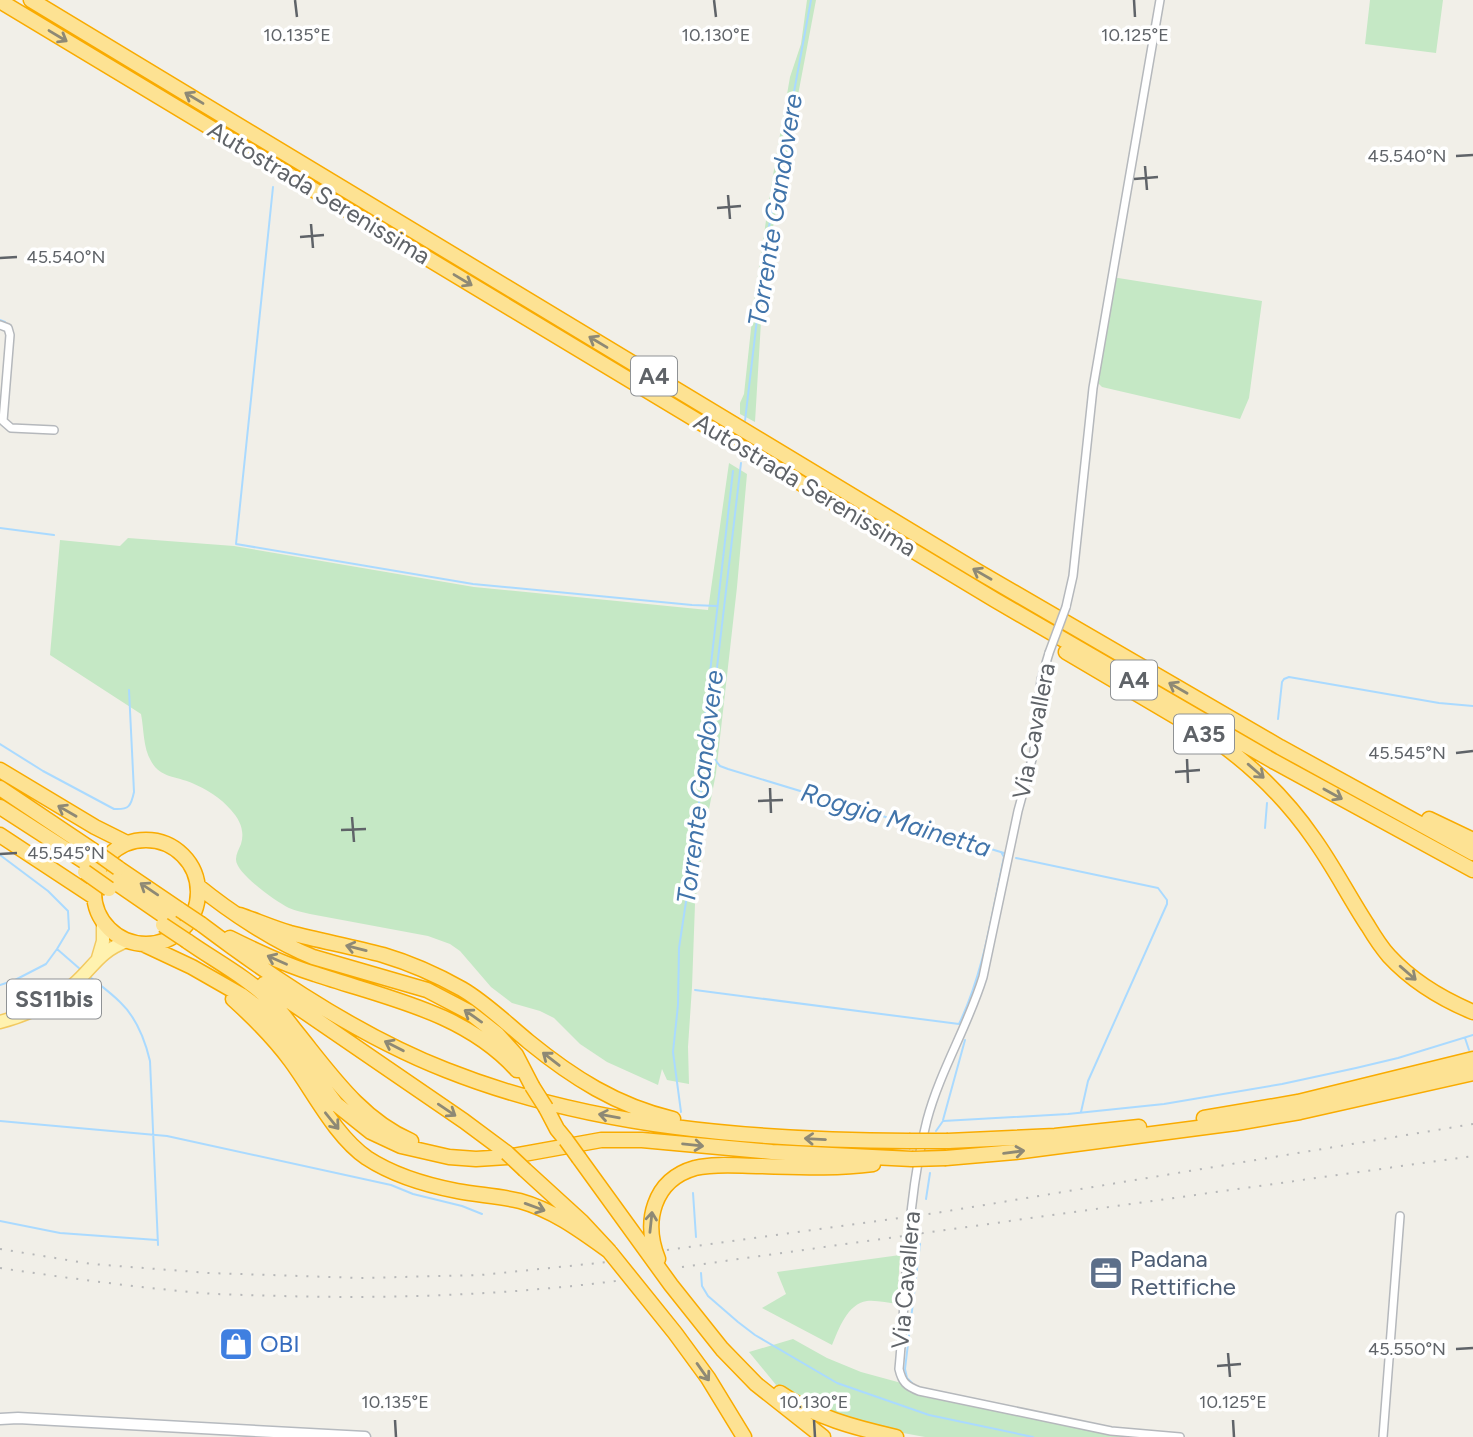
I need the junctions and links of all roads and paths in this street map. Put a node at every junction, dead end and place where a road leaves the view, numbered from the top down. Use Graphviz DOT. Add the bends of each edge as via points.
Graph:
graph roads {
  1 [pos="31,0"];
  2 [pos="1160,0"];
  3 [pos="0,1"];
  4 [pos="0,325"];
  5 [pos="54,430"];
  6 [pos="995,600"];
  7 [pos="1280,747"];
  8 [pos="0,770"];
  9 [pos="0,788"];
  10 [pos="0,808"];
  11 [pos="0,835"];
  12 [pos="1473,840"];
  13 [pos="127,843"];
  14 [pos="1473,853"];
  15 [pos="91,863"];
  16 [pos="1473,870"];
  17 [pos="198,886"];
  18 [pos="94,897"];
  19 [pos="240,915"];
  20 [pos="103,922"];
  21 [pos="194,933"];
  22 [pos="127,941"];
  23 [pos="144,944"];
  24 [pos="97,958"];
  25 [pos="208,976"];
  26 [pos="1473,1012"];
  27 [pos="0,1022"];
  28 [pos="1473,1059"];
  29 [pos="1473,1073"];
  30 [pos="532,1086"];
  31 [pos="750,1134"];
  32 [pos="492,1158"];
  33 [pos="912,1159"];
  34 [pos="1400,1216"];
  35 [pos="609,1251"];
  36 [pos="671,1285"];
  37 [pos="708,1331"];
  38 [pos="0,1417"];
  39 [pos="743,1435"];
  40 [pos="365,1437"];
  41 [pos="823,1437"];
  42 [pos="896,1437"];
  43 [pos="1180,1437"];
  44 [pos="1383,1437"];
  7 -- 1 [label="highway, Autostrada Serenissima / A4, one-way" via="976,571"];
  2 -- 43 [label="street, Via Cavallera, bridge" via="1093,388 1073,576 1041,680 1034,752 983,976 926,1123 908,1239 899,1369 908,1387 919,1391 1111,1431"];
  3 -- 6 [label="highway, Autostrada Serenissima / A4, one-way"];
  4 -- 5 [label="street" via="8,328 10,335 3,421 11,428"];
  6 -- 16 [label="highway, Autostrada Serenissima / A4, one-way"];
  6 -- 26 [label="highway, A35, one-way" via="1056,646 1217,741 1251,767 1304,825 1389,956 1420,984"];
  7 -- 12 [label="highway"];
  7 -- 14 [label="highway, Autostrada Serenissima / A4"];
  13 -- 8 [label="highway, one-way"];
  9 -- 15 [label="highway"];
  10 -- 15 [label="highway"];
  11 -- 18 [label="highway"];
  13 -- 17 [label="highway" via="154,840 179,851 195,873"];
  13 -- 18 [label="highway" via="111,853 99,869"];
  15 -- 21 [label="highway"];
  17 -- 19 [label="highway"];
  17 -- 23 [label="highway" via="189,923 169,939"];
  18 -- 20 [label="highway"];
  30 -- 19 [label="highway, one-way" via="516,1055 469,1012 427,990 295,950"];
  31 -- 19 [label="highway, one-way" via="667,1117 614,1099 578,1079 462,989 409,964"];
  20 -- 22 [label="highway"];
  20 -- 24 [label="main road, SS11bis"];
  30 -- 21 [label="highway, one-way" via="491,1046 441,1016"];
  31 -- 21 [label="highway, one-way" via="636,1121 553,1105 478,1082 360,1028 244,957"];
  21 -- 32 [label="highway" via="272,1002 338,1084 389,1130 433,1149"];
  21 -- 35 [label="highway, one-way, bridge" via="507,1153"];
  22 -- 23 [label="highway"];
  22 -- 24 [label="main road, SS11bis"];
  23 -- 25 [label="highway"];
  24 -- 27 [label="main road, SS11bis" via="61,995 32,1012"];
  25 -- 32 [label="highway" via="269,1016 336,1104 371,1132 432,1154"];
  25 -- 35 [label="highway, one-way" via="271,1036 325,1112 365,1157 419,1181 552,1213"];
  28 -- 31 [label="highway, one-way, bridge" via="1298,1102 1191,1121 1055,1136 909,1141"];
  33 -- 29 [label="highway, one-way, bridge" via="1015,1152 1236,1124"];
  30 -- 36 [label="highway, bridge" via="557,1129"];
  32 -- 33 [label="highway, one-way" via="622,1139"];
  36 -- 33 [label="highway, one-way" via="652,1245 650,1221 665,1187 687,1171 716,1166 847,1167"];
  34 -- 44 [label="street"];
  35 -- 39 [label="highway, one-way" via="708,1378"];
  36 -- 37 [label="highway"];
  37 -- 41 [label="highway" via="757,1384"];
  37 -- 42 [label="highway" via="743,1365 789,1399 815,1413"];
  38 -- 40 [label="main road"];
}
